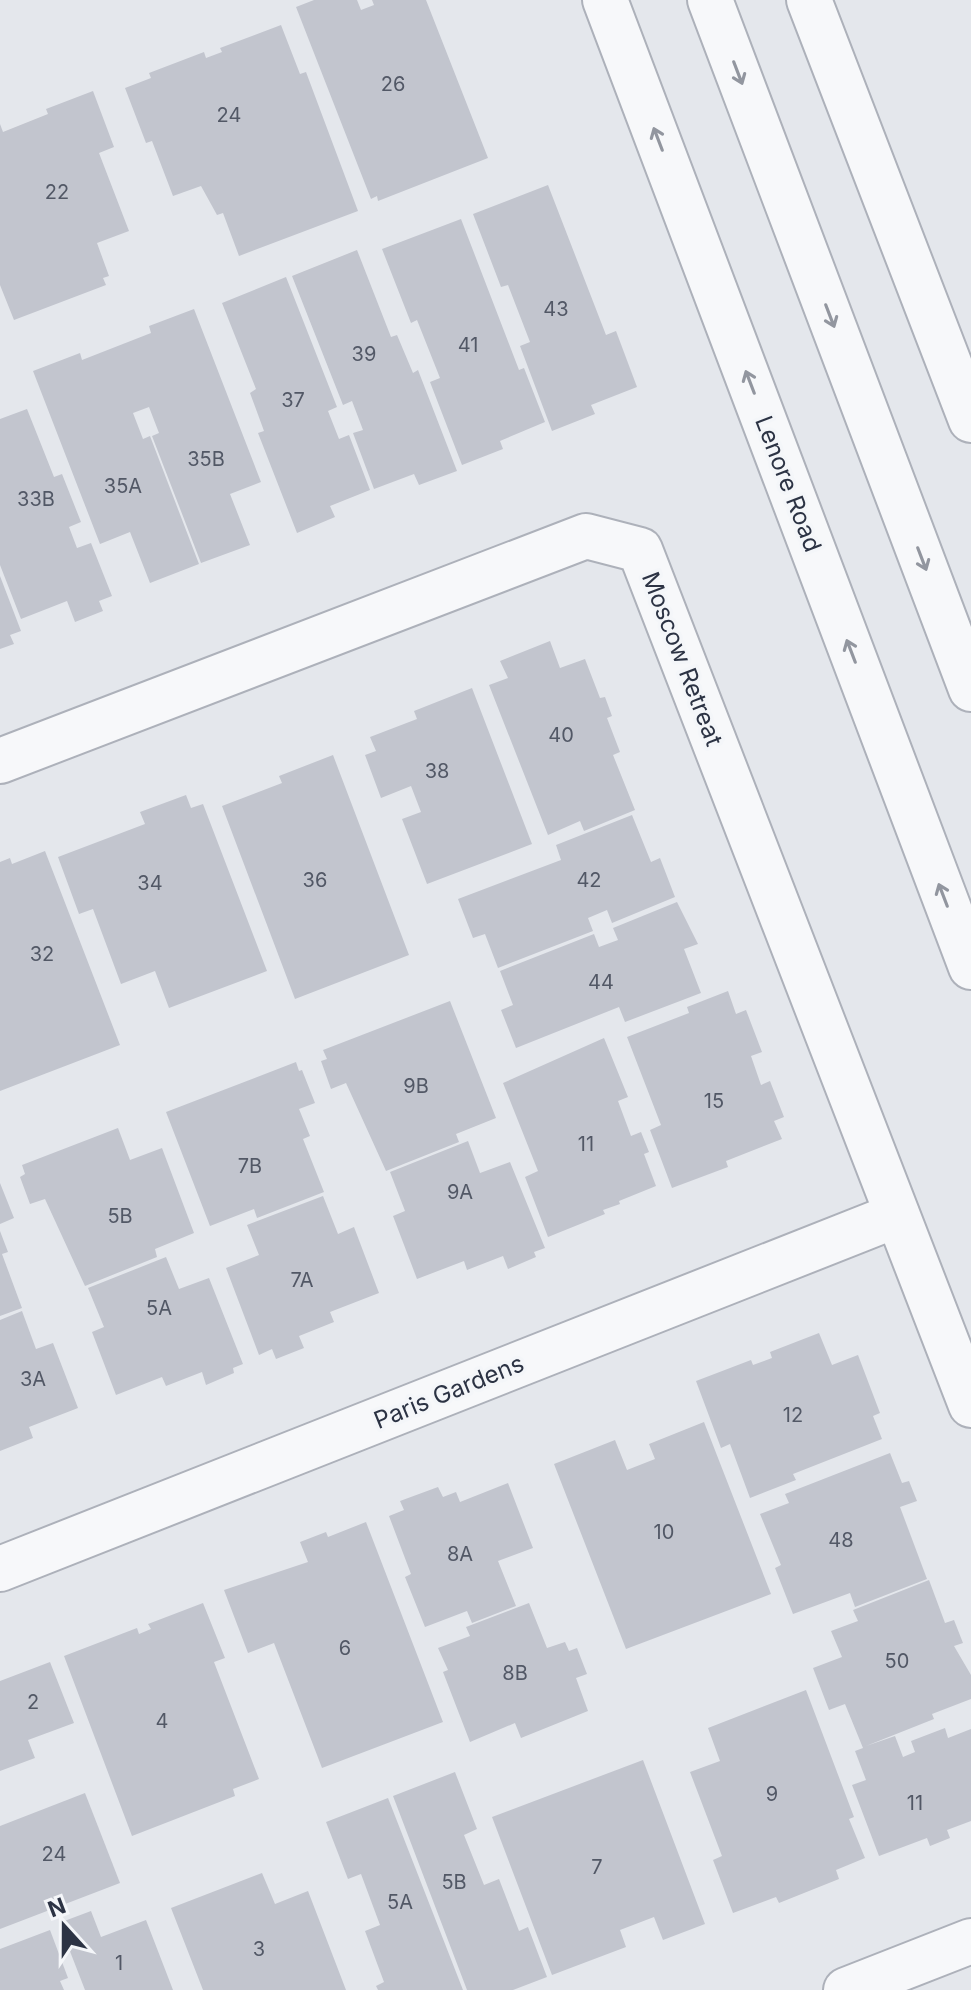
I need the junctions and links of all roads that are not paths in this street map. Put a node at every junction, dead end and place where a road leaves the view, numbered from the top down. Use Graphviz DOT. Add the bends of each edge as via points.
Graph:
graph roads {
  1 [pos="605,0"];
  2 [pos="710,0"];
  3 [pos="809,0"];
  4 [pos="971,420"];
  5 [pos="971,689"];
  6 [pos="0,761"];
  7 [pos="971,967"];
  8 [pos="897,1215"];
  9 [pos="971,1405"];
  10 [pos="0,1569"];
  11 [pos="971,1941"];
  12 [pos="846,1990"];
  7 -- 1 [label="street, Lenore Road, one-way"];
  2 -- 5 [label="street, one-way"];
  3 -- 4 [label="street"];
  6 -- 8 [label="street, Moscow Retreat" via="586,536 640,550"];
  8 -- 9 [label="street, Moscow Retreat"];
  8 -- 10 [label="street, Paris Gardens"];
  11 -- 12 [label="street"];
}
